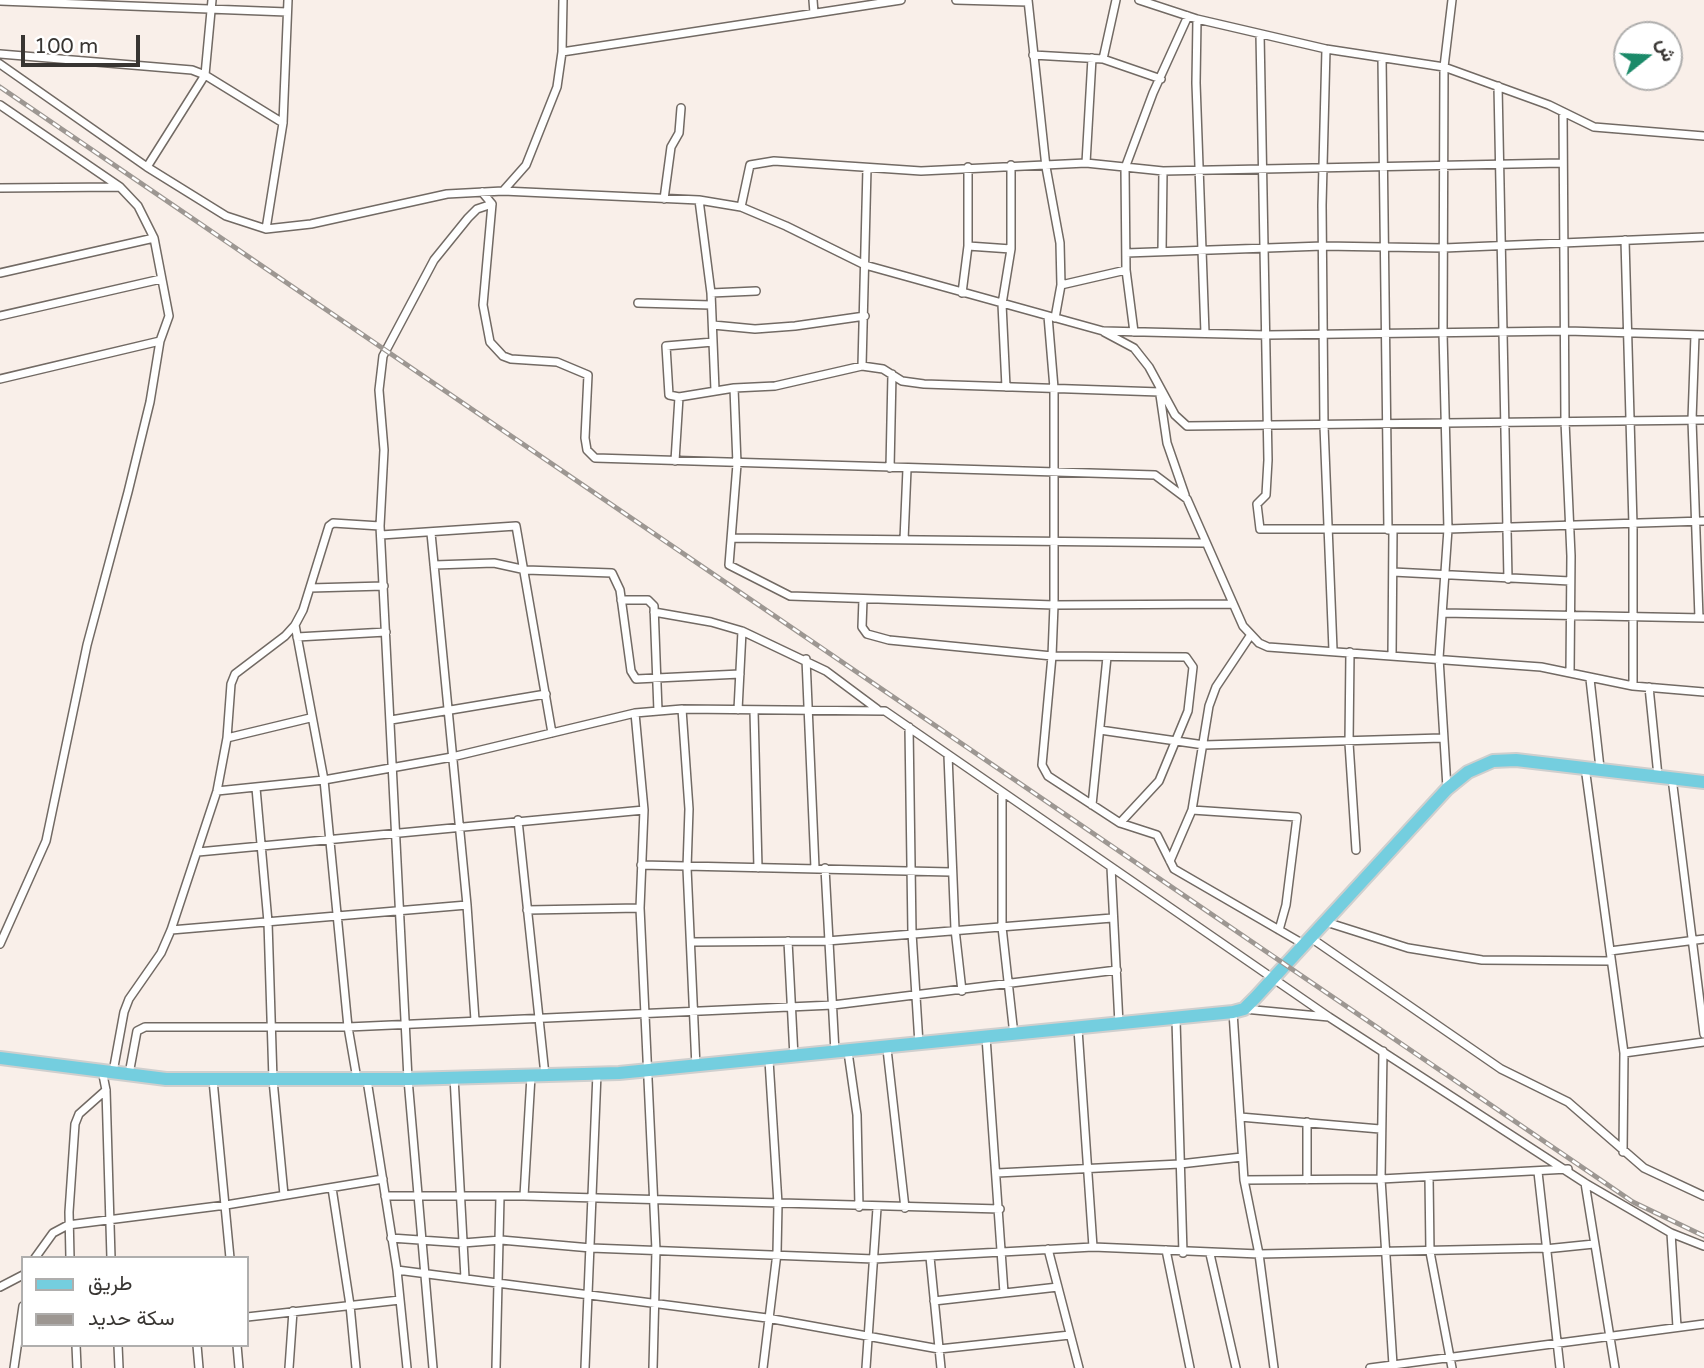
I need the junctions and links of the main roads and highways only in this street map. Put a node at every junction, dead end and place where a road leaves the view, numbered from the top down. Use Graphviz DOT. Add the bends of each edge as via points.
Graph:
graph roads {
  1 [pos="1704,782"];
  2 [pos="0,1058"];
  1 -- 2 [label="main road" via="1516,760 1493,761 1468,772 1238,1011 696,1067 531,1076 212,1080"];
}
